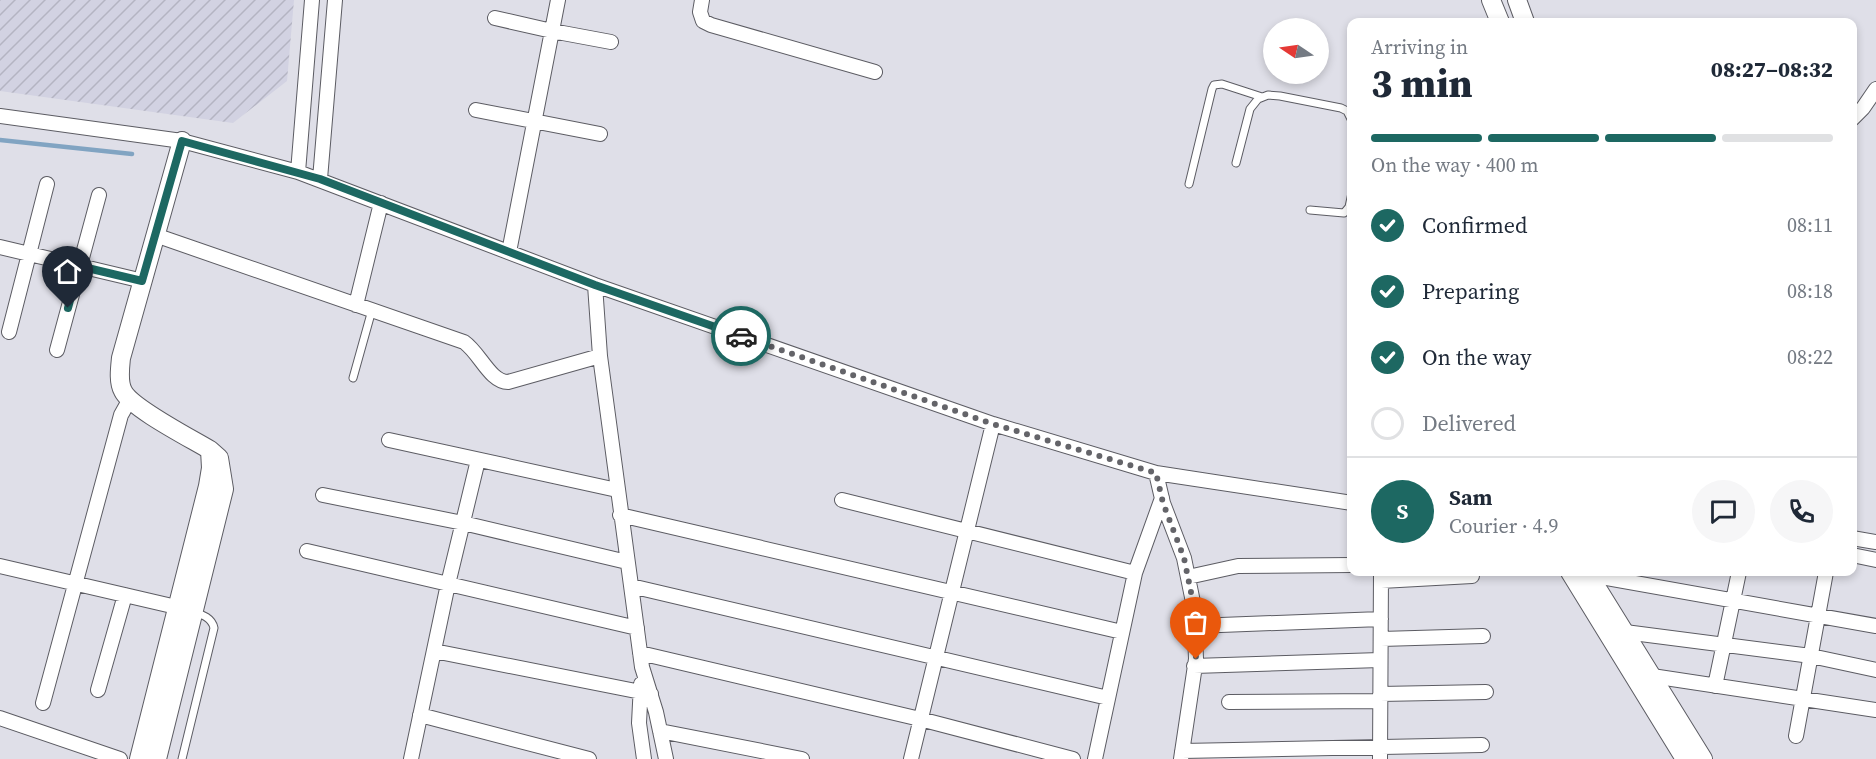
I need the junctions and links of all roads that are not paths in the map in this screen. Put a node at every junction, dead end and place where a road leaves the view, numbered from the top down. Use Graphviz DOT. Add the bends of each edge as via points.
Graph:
graph roads {
  1 [pos="312,0"];
  2 [pos="335,0"];
  3 [pos="558,0"];
  4 [pos="702,0"];
  5 [pos="1491,0"];
  6 [pos="1517,0"];
  7 [pos="495,18"];
  8 [pos="1498,18"];
  9 [pos="1524,18"];
  10 [pos="552,31"];
  11 [pos="611,42"];
  12 [pos="875,72"];
  13 [pos="1876,89"];
  14 [pos="1263,97"];
  15 [pos="476,110"];
  16 [pos="1347,111"];
  17 [pos="1857,114"];
  18 [pos="0,116"];
  19 [pos="534,120"];
  20 [pos="600,134"];
  21 [pos="182,141"];
  22 [pos="1236,163"];
  23 [pos="298,172"];
  24 [pos="320,179"];
  25 [pos="47,184"];
  26 [pos="1189,184"];
  27 [pos="99,195"];
  28 [pos="381,203"];
  29 [pos="1347,209"];
  30 [pos="1310,210"];
  31 [pos="155,235"];
  32 [pos="0,247"];
  33 [pos="509,252"];
  34 [pos="31,254"];
  35 [pos="79,266"];
  36 [pos="142,281"];
  37 [pos="595,285"];
  38 [pos="356,304"];
  39 [pos="372,310"];
  40 [pos="9,332"];
  41 [pos="57,350"];
  42 [pos="600,356"];
  43 [pos="353,378"];
  44 [pos="130,399"];
  45 [pos="993,424"];
  46 [pos="390,440"];
  47 [pos="478,460"];
  48 [pos="1156,473"];
  49 [pos="617,490"];
  50 [pos="323,495"];
  51 [pos="1162,498"];
  52 [pos="842,500"];
  53 [pos="1347,502"];
  54 [pos="621,515"];
  55 [pos="463,523"];
  56 [pos="967,532"];
  57 [pos="1857,539"];
  58 [pos="1876,542"];
  59 [pos="307,551"];
  60 [pos="1857,556"];
  61 [pos="1876,560"];
  62 [pos="627,562"];
  63 [pos="1347,565"];
  64 [pos="0,566"];
  65 [pos="1135,573"];
  66 [pos="1381,576"];
  67 [pos="1472,576"];
  68 [pos="1572,576"];
  69 [pos="1590,576"];
  70 [pos="1604,576"];
  71 [pos="1738,576"];
  72 [pos="1825,576"];
  73 [pos="1188,577"];
  74 [pos="76,584"];
  75 [pos="448,584"];
  76 [pos="631,586"];
  77 [pos="952,593"];
  78 [pos="125,595"];
  79 [pos="1733,600"];
  80 [pos="186,610"];
  81 [pos="1818,615"];
  82 [pos="1381,619"];
  83 [pos="1195,626"];
  84 [pos="1876,626"];
  85 [pos="637,628"];
  86 [pos="1122,632"];
  87 [pos="1625,632"];
  88 [pos="1483,636"];
  89 [pos="1381,639"];
  90 [pos="1723,645"];
  91 [pos="434,651"];
  92 [pos="1811,656"];
  93 [pos="936,657"];
  94 [pos="641,660"];
  95 [pos="1380,660"];
  96 [pos="1194,666"];
  97 [pos="1876,670"];
  98 [pos="1652,676"];
  99 [pos="1715,686"];
  100 [pos="98,690"];
  101 [pos="1486,692"];
  102 [pos="646,693"];
  103 [pos="1108,698"];
  104 [pos="1380,698"];
  105 [pos="1803,699"];
  106 [pos="1228,702"];
  107 [pos="43,703"];
  108 [pos="1876,711"];
  109 [pos="420,715"];
  110 [pos="0,718"];
  111 [pos="920,720"];
  112 [pos="660,731"];
  113 [pos="1796,736"];
  114 [pos="1482,746"];
  115 [pos="1380,753"];
  116 [pos="1181,755"];
  117 [pos="120,759"];
  118 [pos="139,759"];
  119 [pos="157,759"];
  120 [pos="182,759"];
  121 [pos="411,759"];
  122 [pos="589,759"];
  123 [pos="644,759"];
  124 [pos="666,759"];
  125 [pos="802,759"];
  126 [pos="911,759"];
  127 [pos="1073,759"];
  128 [pos="1095,759"];
  129 [pos="1685,759"];
  130 [pos="1703,759"];
  1 -- 23 [label="street"];
  2 -- 24 [label="street"];
  3 -- 10 [label="street"];
  4 -- 12 [label="street" via="703,21 711,25"];
  5 -- 8 [label="street"];
  6 -- 9 [label="street"];
  7 -- 10 [label="street"];
  10 -- 11 [label="street"];
  10 -- 19 [label="street"];
  13 -- 17 [label="street"];
  14 -- 16 [label="lane" via="1280,96"];
  14 -- 22 [label="lane" via="1250,109"];
  14 -- 26 [label="lane" via="1214,85"];
  15 -- 19 [label="street"];
  18 -- 21 [label="street"];
  19 -- 20 [label="street"];
  19 -- 33 [label="street"];
  21 -- 23 [label="street"];
  21 -- 31 [label="street"];
  23 -- 24 [label="street"];
  24 -- 28 [label="street"];
  25 -- 34 [label="street"];
  27 -- 35 [label="street"];
  28 -- 33 [label="street"];
  28 -- 38 [label="street"];
  29 -- 30 [label="lane" via="1344,213"];
  31 -- 36 [label="street"];
  31 -- 38 [label="street"];
  32 -- 34 [label="street"];
  33 -- 37 [label="street"];
  34 -- 35 [label="street"];
  34 -- 40 [label="street"];
  35 -- 36 [label="street"];
  35 -- 41 [label="street"];
  36 -- 44 [label="street" via="121,358 123,392"];
  37 -- 42 [label="street"];
  37 -- 45 [label="street"];
  38 -- 39 [label="street"];
  39 -- 42 [label="street" via="464,342 501,382"];
  39 -- 43 [label="lane"];
  42 -- 49 [label="street"];
  44 -- 74 [label="street" via="121,415"];
  44 -- 80 [label="street" via="219,458 224,489"];
  45 -- 48 [label="street"];
  45 -- 56 [label="street"];
  46 -- 47 [label="street"];
  47 -- 49 [label="street"];
  47 -- 55 [label="street"];
  48 -- 51 [label="street"];
  48 -- 53 [label="street"];
  49 -- 54 [label="street"];
  50 -- 55 [label="street"];
  51 -- 65 [label="street"];
  51 -- 73 [label="street"];
  52 -- 56 [label="street"];
  54 -- 62 [label="street"];
  54 -- 77 [label="street"];
  55 -- 62 [label="street"];
  55 -- 75 [label="street"];
  56 -- 65 [label="street"];
  56 -- 77 [label="street"];
  57 -- 58 [label="street"];
  59 -- 75 [label="street"];
  60 -- 61 [label="street"];
  62 -- 76 [label="street"];
  63 -- 73 [label="street" via="1234,566"];
  64 -- 74 [label="street"];
  65 -- 86 [label="street"];
  66 -- 67 [label="street"];
  66 -- 82 [label="street"];
  68 -- 129 [label="street"];
  69 -- 87 [label="street"];
  70 -- 79 [label="street"];
  71 -- 79 [label="street"];
  72 -- 81 [label="street"];
  73 -- 83 [label="street"];
  74 -- 78 [label="street"];
  74 -- 107 [label="street"];
  75 -- 85 [label="street"];
  75 -- 91 [label="street"];
  76 -- 85 [label="street"];
  76 -- 93 [label="street"];
  77 -- 86 [label="street"];
  77 -- 93 [label="street"];
  78 -- 80 [label="street"];
  78 -- 100 [label="street"];
  79 -- 81 [label="street"];
  79 -- 90 [label="street"];
  80 -- 118 [label="street"];
  80 -- 119 [label="street"];
  80 -- 120 [label="lane" via="207,616 214,628"];
  81 -- 84 [label="street"];
  81 -- 92 [label="street"];
  82 -- 83 [label="street"];
  82 -- 89 [label="street"];
  83 -- 96 [label="street"];
  85 -- 94 [label="street"];
  86 -- 103 [label="street"];
  87 -- 90 [label="street"];
  87 -- 98 [label="street"];
  88 -- 89 [label="street"];
  89 -- 95 [label="street"];
  90 -- 92 [label="street"];
  90 -- 99 [label="street"];
  91 -- 102 [label="street"];
  91 -- 109 [label="street"];
  92 -- 97 [label="street"];
  92 -- 105 [label="street"];
  93 -- 103 [label="street"];
  93 -- 111 [label="street"];
  94 -- 102 [label="street"];
  94 -- 111 [label="street"];
  95 -- 96 [label="street"];
  95 -- 104 [label="street"];
  96 -- 116 [label="street"];
  98 -- 99 [label="street"];
  98 -- 130 [label="street"];
  99 -- 105 [label="street"];
  101 -- 104 [label="street"];
  102 -- 112 [label="street"];
  102 -- 123 [label="street" via="639,723"];
  103 -- 128 [label="street"];
  104 -- 106 [label="street"];
  104 -- 115 [label="street"];
  105 -- 108 [label="street"];
  105 -- 113 [label="street"];
  109 -- 121 [label="street"];
  109 -- 122 [label="street"];
  110 -- 117 [label="street"];
  111 -- 126 [label="street"];
  111 -- 127 [label="street"];
  112 -- 124 [label="street"];
  112 -- 125 [label="street"];
  114 -- 115 [label="street"];
  115 -- 116 [label="street"];
}
